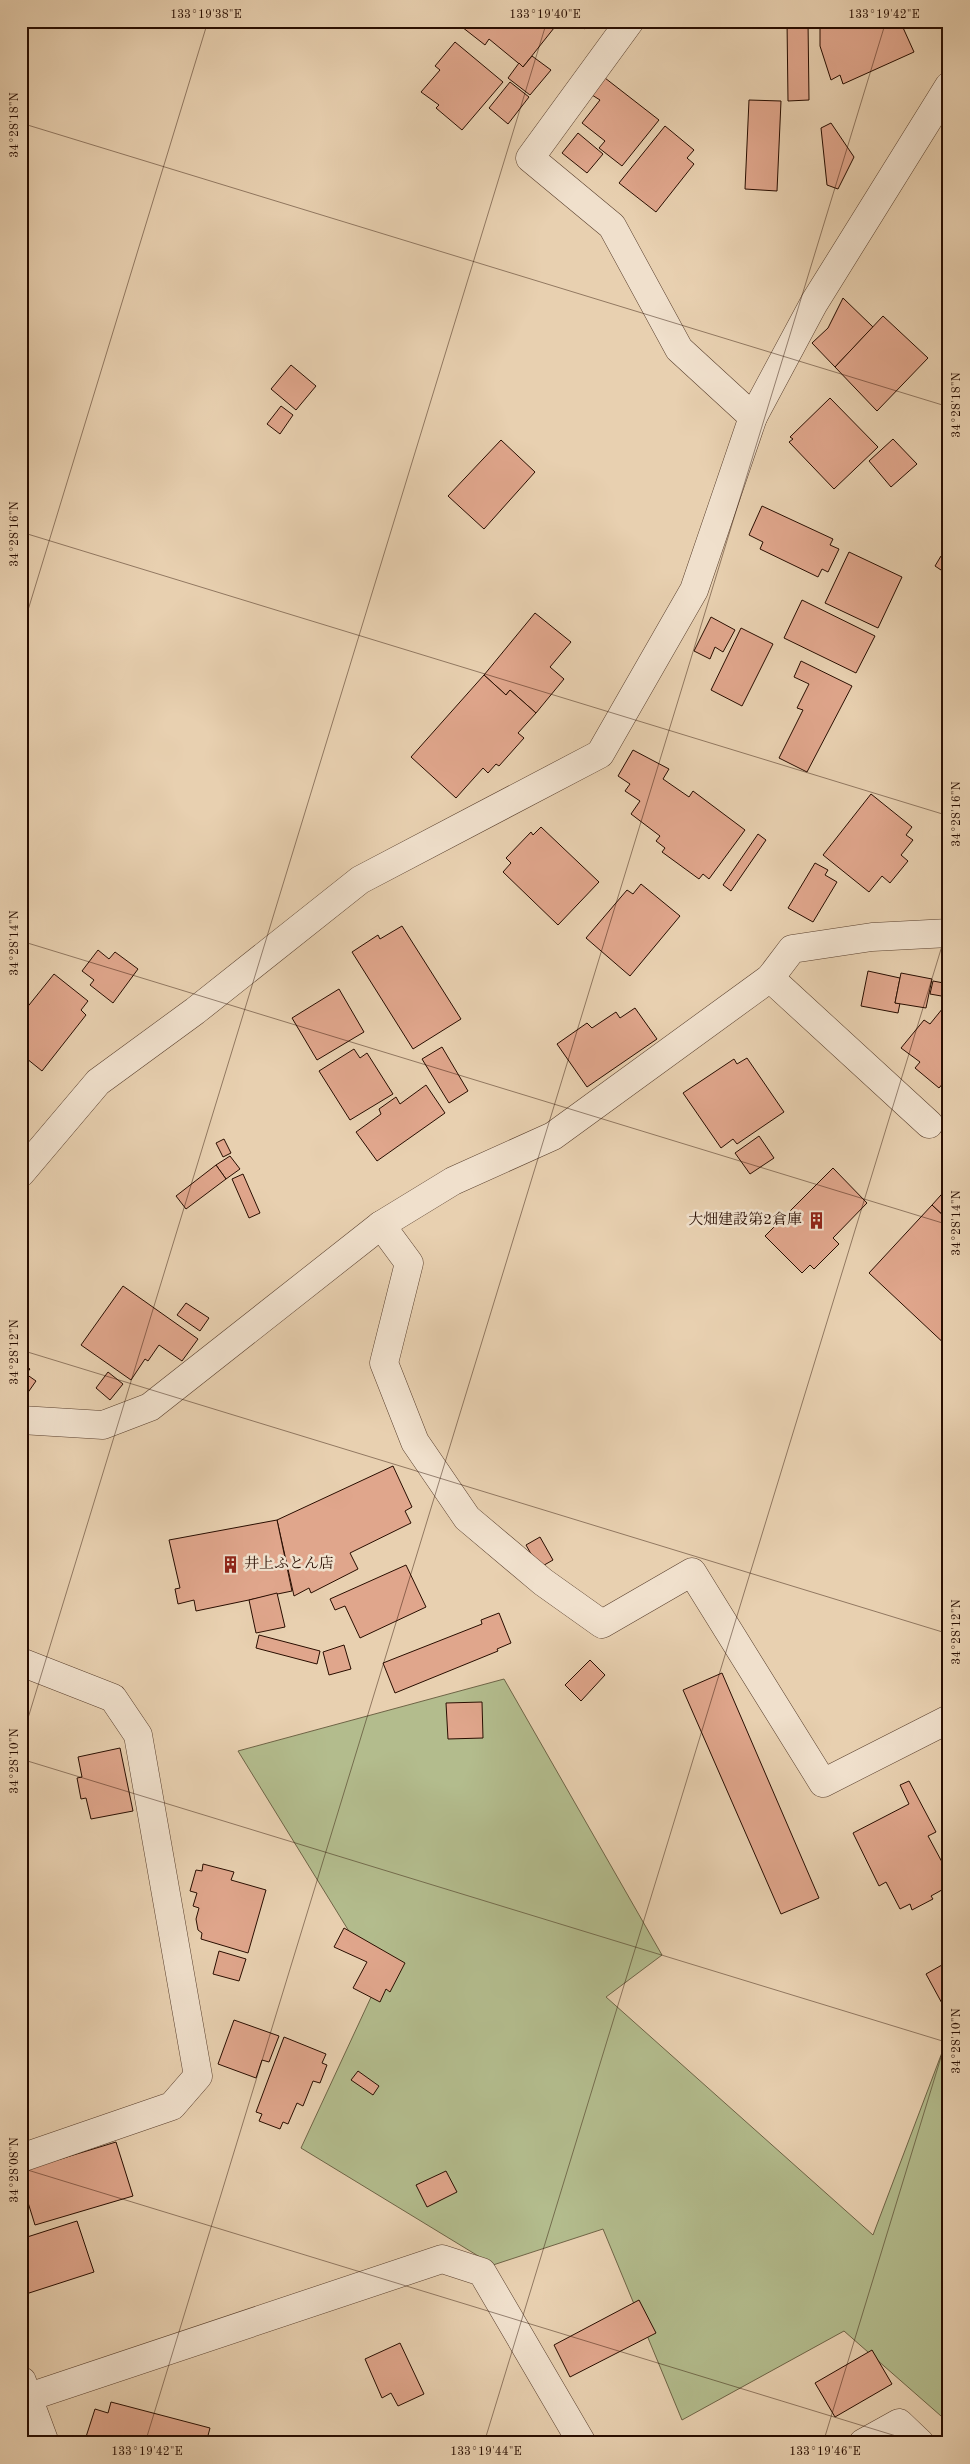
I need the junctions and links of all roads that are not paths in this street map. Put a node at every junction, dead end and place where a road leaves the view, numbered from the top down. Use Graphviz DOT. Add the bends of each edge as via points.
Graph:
graph roads {
  1 [pos="630,21"];
  2 [pos="949,86"];
  3 [pos="753,417"];
  4 [pos="949,932"];
  5 [pos="770,978"];
  6 [pos="929,1124"];
  7 [pos="21,1173"];
  8 [pos="380,1224"];
  9 [pos="21,1420"];
  10 [pos="21,1662"];
  11 [pos="949,1719"];
  12 [pos="21,2158"];
  13 [pos="25,2388"];
  14 [pos="46,2443"];
  15 [pos="582,2443"];
  16 [pos="863,2443"];
  17 [pos="920,2443"];
  1 -- 3 [label="street" via="530,158 612,226 679,348"];
  2 -- 3 [label="street" via="814,303"];
  3 -- 7 [label="street" via="694,590 600,754 360,880 195,1011 98,1082"];
  4 -- 5 [label="street" via="792,949"];
  5 -- 6 [label="street"];
  5 -- 8 [label="street" via="553,1136 454,1181"];
  8 -- 9 [label="street" via="150,1407 104,1425"];
  8 -- 11 [label="street" via="409,1263 384,1362 415,1442 467,1518 543,1582 602,1624 692,1572 822,1783"];
  10 -- 12 [label="street" via="113,1698 138,1735 198,2076 172,2106"];
  13 -- 14 [label="street"];
  13 -- 15 [label="street" via="442,2259 482,2272"];
  16 -- 17 [label="street" via="899,2423"];
}
